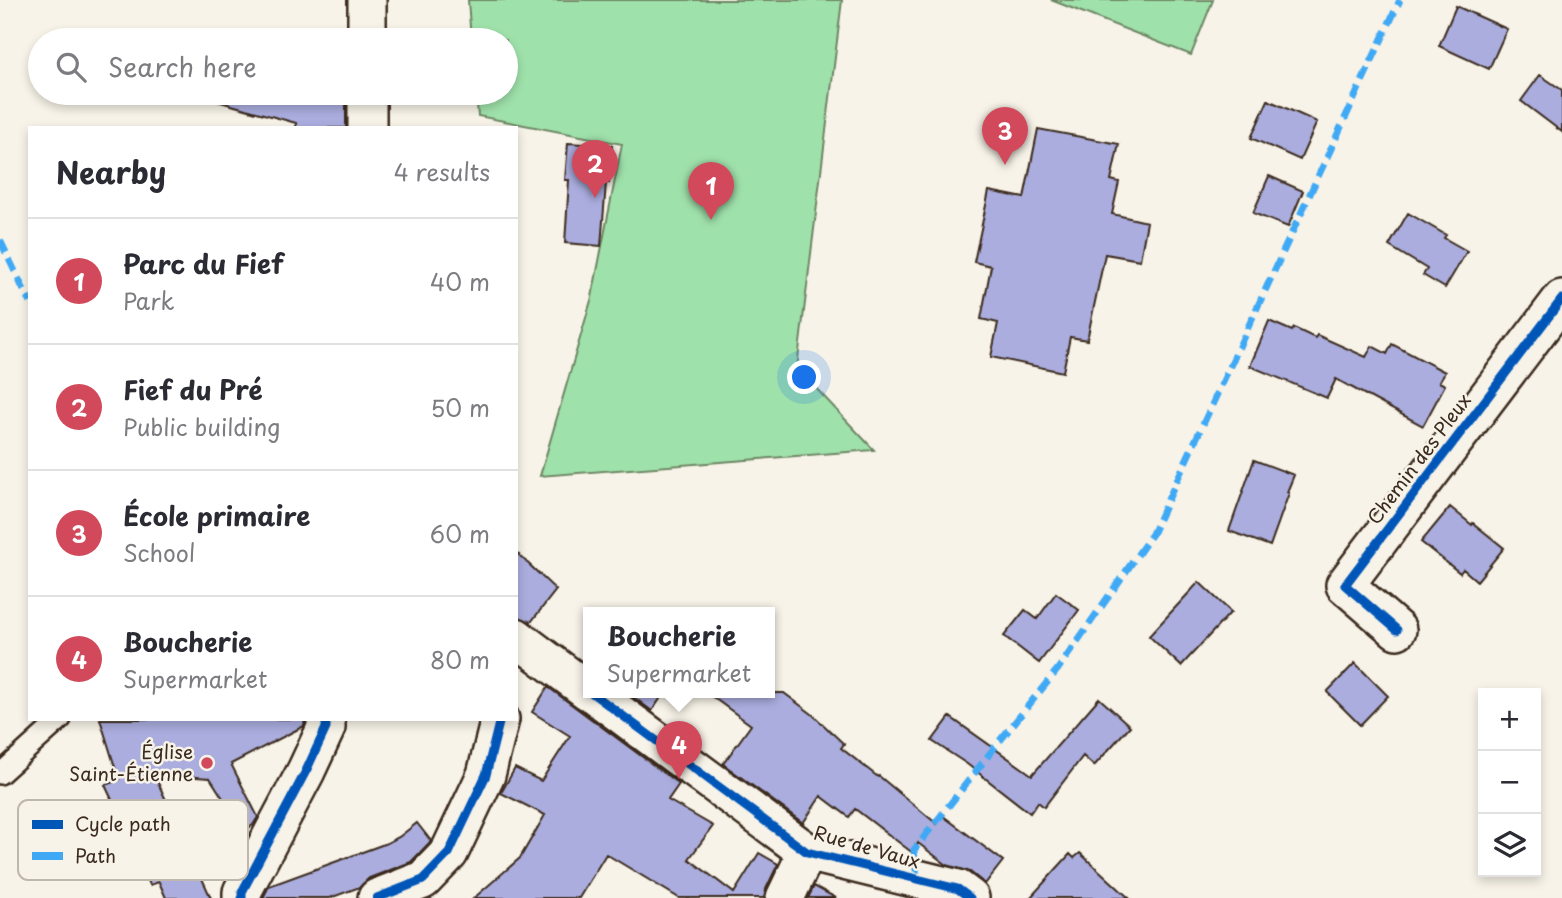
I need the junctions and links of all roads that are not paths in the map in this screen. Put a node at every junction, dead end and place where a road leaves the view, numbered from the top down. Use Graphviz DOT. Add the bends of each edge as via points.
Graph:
graph roads {
  1 [pos="367,0"];
  2 [pos="367,28"];
  3 [pos="367,105"];
  4 [pos="367,126"];
  5 [pos="1562,299"];
  6 [pos="1397,630"];
  7 [pos="521,651"];
  8 [pos="583,688"];
  9 [pos="598,698"];
  10 [pos="59,721"];
  11 [pos="500,721"];
  12 [pos="332,722"];
  13 [pos="0,774"];
  14 [pos="807,852"];
  15 [pos="242,898"];
  16 [pos="377,898"];
  17 [pos="785,898"];
  18 [pos="970,898"];
  1 -- 2 [label="street"];
  3 -- 4 [label="street"];
  5 -- 6 [label="street, Chemin des Pleux" via="1345,585"];
  7 -- 8 [label="street, Rue de Vaux"];
  9 -- 14 [label="street, Rue de Vaux"];
  10 -- 13 [label="lane"];
  11 -- 16 [label="street" via="486,775 449,853 423,880"];
  12 -- 15 [label="street"];
  14 -- 17 [label="street"];
  14 -- 18 [label="street, Rue de Vaux" via="958,889"];
}
